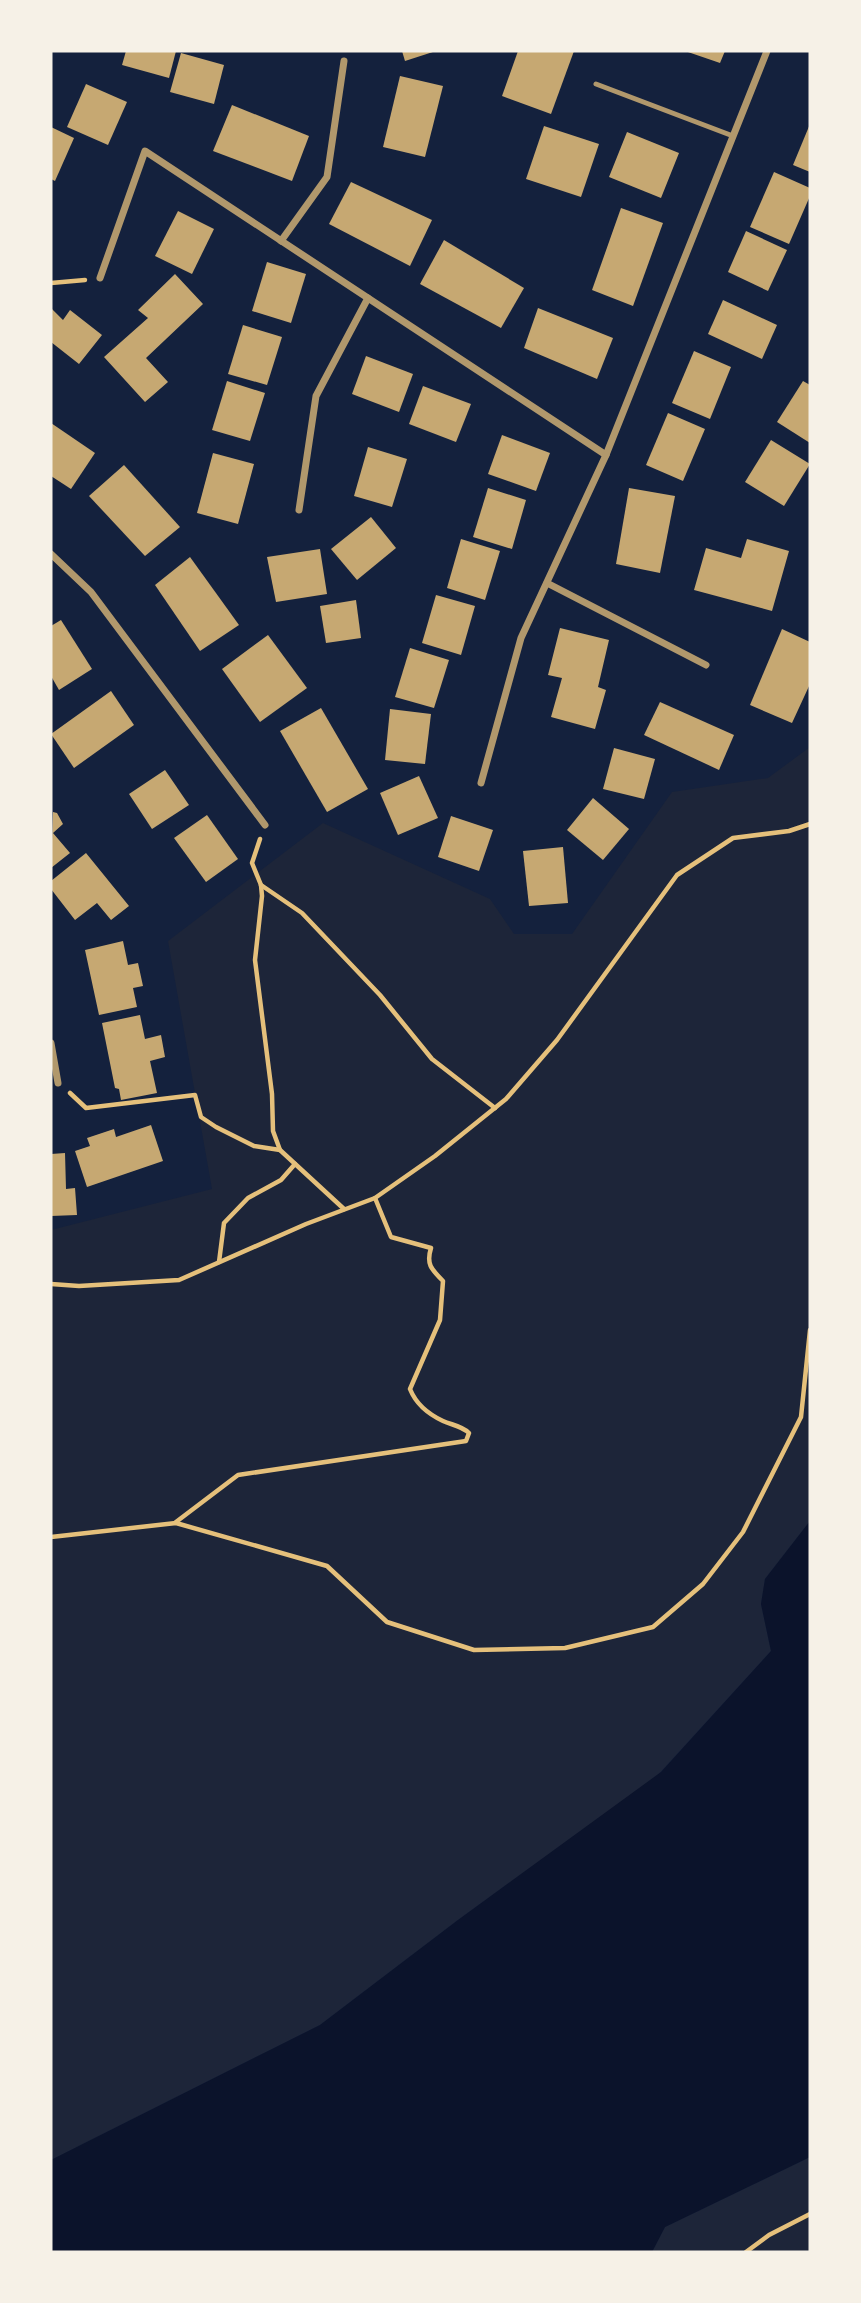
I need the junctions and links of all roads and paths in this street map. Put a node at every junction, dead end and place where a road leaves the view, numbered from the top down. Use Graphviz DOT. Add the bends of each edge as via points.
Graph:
graph roads {
  1 [pos="767,51"];
  2 [pos="344,61"];
  3 [pos="596,84"];
  4 [pos="733,136"];
  5 [pos="281,241"];
  6 [pos="100,278"];
  7 [pos="51,283"];
  8 [pos="368,298"];
  9 [pos="606,455"];
  10 [pos="299,510"];
  11 [pos="51,554"];
  12 [pos="547,583"];
  13 [pos="706,665"];
  14 [pos="481,783"];
  15 [pos="810,824"];
  16 [pos="265,825"];
  17 [pos="261,885"];
  18 [pos="51,1043"];
  19 [pos="58,1083"];
  20 [pos="495,1108"];
  21 [pos="280,1150"];
  22 [pos="295,1164"];
  23 [pos="374,1198"];
  24 [pos="344,1209"];
  25 [pos="219,1262"];
  26 [pos="51,1284"];
  27 [pos="810,1330"];
  28 [pos="176,1523"];
  29 [pos="51,1537"];
  30 [pos="810,2214"];
  31 [pos="746,2252"];
  1 -- 4 [label="street"];
  2 -- 5 [label="street" via="327,177"];
  3 -- 4 [label="lane"];
  4 -- 9 [label="street"];
  5 -- 6 [label="street" via="145,151"];
  5 -- 8 [label="street"];
  6 -- 7 [label="path"];
  8 -- 9 [label="street"];
  8 -- 10 [label="street" via="316,396"];
  9 -- 12 [label="street"];
  11 -- 16 [label="street" via="91,592"];
  12 -- 13 [label="street"];
  12 -- 14 [label="street" via="521,638"];
  15 -- 20 [label="path" via="733,838 677,875 557,1040"];
  16 -- 17 [label="path" via="252,863"];
  17 -- 20 [label="path" via="302,913 380,995 432,1059"];
  17 -- 21 [label="path" via="255,960 273,1130"];
  18 -- 19 [label="street"];
  19 -- 21 [label="path" via="86,1108 195,1095 201,1117 216,1128 254,1146"];
  20 -- 23 [label="path"];
  21 -- 22 [label="path"];
  22 -- 24 [label="path"];
  22 -- 25 [label="path" via="281,1180 248,1198 225,1223"];
  23 -- 24 [label="path"];
  23 -- 28 [label="path" via="391,1237 431,1248 429,1266 443,1281 440,1320 411,1389 425,1411 466,1429 466,1441 238,1475"];
  24 -- 25 [label="path"];
  25 -- 26 [label="path" via="179,1280"];
  27 -- 28 [label="path" via="801,1417 743,1532 703,1584 653,1628 565,1648 474,1650 387,1622 327,1566"];
  28 -- 29 [label="path"];
  30 -- 31 [label="path"];
}
